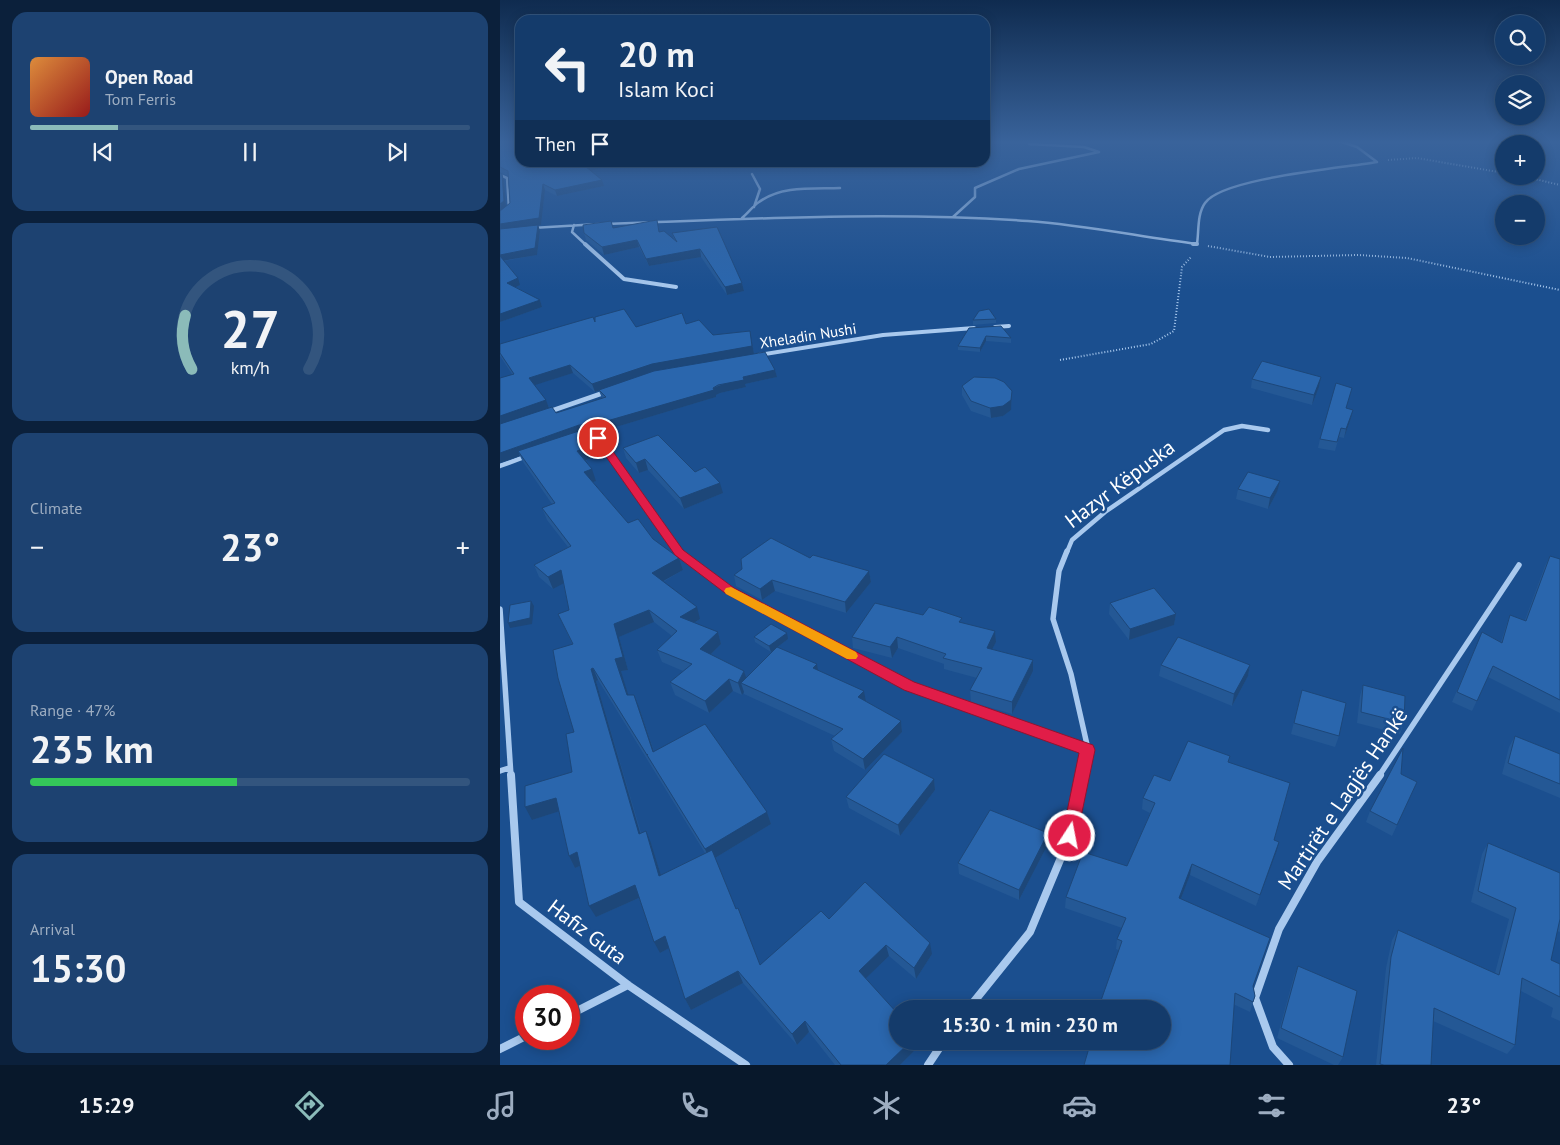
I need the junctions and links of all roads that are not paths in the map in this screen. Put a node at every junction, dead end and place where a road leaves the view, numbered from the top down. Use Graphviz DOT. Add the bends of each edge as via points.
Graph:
graph roads {
  1 [pos="509,191"];
  2 [pos="759,191"];
  3 [pos="789,191"];
  4 [pos="975,191"];
  5 [pos="1225,191"];
  6 [pos="753,209"];
  7 [pos="500,215"];
  8 [pos="741,218"];
  9 [pos="953,218"];
  10 [pos="574,225"];
  11 [pos="528,229"];
  12 [pos="676,287"];
  13 [pos="1009,326"];
  14 [pos="992,327"];
  15 [pos="983,328"];
  16 [pos="754,356"];
  17 [pos="610,390"];
  18 [pos="546,412"];
  19 [pos="1268,430"];
  20 [pos="583,437"];
  21 [pos="537,453"];
  22 [pos="500,466"];
  23 [pos="1519,565"];
  24 [pos="500,610"];
  25 [pos="1088,750"];
  26 [pos="509,768"];
  27 [pos="500,771"];
  28 [pos="628,985"];
  29 [pos="975,1000"];
  30 [pos="580,1009"];
  31 [pos="515,1041"];
  32 [pos="500,1048"];
  33 [pos="938,1050"];
  34 [pos="746,1065"];
  35 [pos="928,1065"];
  36 [pos="1289,1065"];
  1 -- 7 [label="street" via="509,209"];
  2 -- 6 [label="street"];
  3 -- 6 [label="street" via="760,200"];
  4 -- 9 [label="street" via="975,197"];
  5 -- 9 [label="street" via="1210,198 1198,216 1197,244 1029,221"];
  6 -- 8 [label="street"];
  8 -- 9 [label="street"];
  8 -- 10 [label="street"];
  10 -- 11 [label="street"];
  10 -- 12 [label="street" via="572,232 624,279"];
  13 -- 14 [label="street"];
  15 -- 16 [label="street, Xheladin Nushi" via="883,335"];
  17 -- 18 [label="street"];
  19 -- 25 [label="street, Hazyr Këpuska" via="1242,426 1224,430 1105,512 1072,540 1059,571 1053,619"];
  20 -- 25 [label="street" via="598,438 679,552 730,590 909,686"];
  21 -- 22 [label="street"];
  23 -- 36 [label="street, Martirët e Lagjës Hankë" via="1391,759 1317,862 1279,929 1255,998 1273,1047"];
  24 -- 26 [label="street, Hafiz Guta"];
  25 -- 29 [label="street, Hazyr Këpuska" via="1070,836 1030,932"];
  26 -- 27 [label="street"];
  26 -- 28 [label="street, Hafiz Guta" via="519,902"];
  28 -- 30 [label="street"];
  28 -- 34 [label="street, Hafiz Guta"];
  31 -- 32 [label="street"];
  33 -- 35 [label="street"];
}
